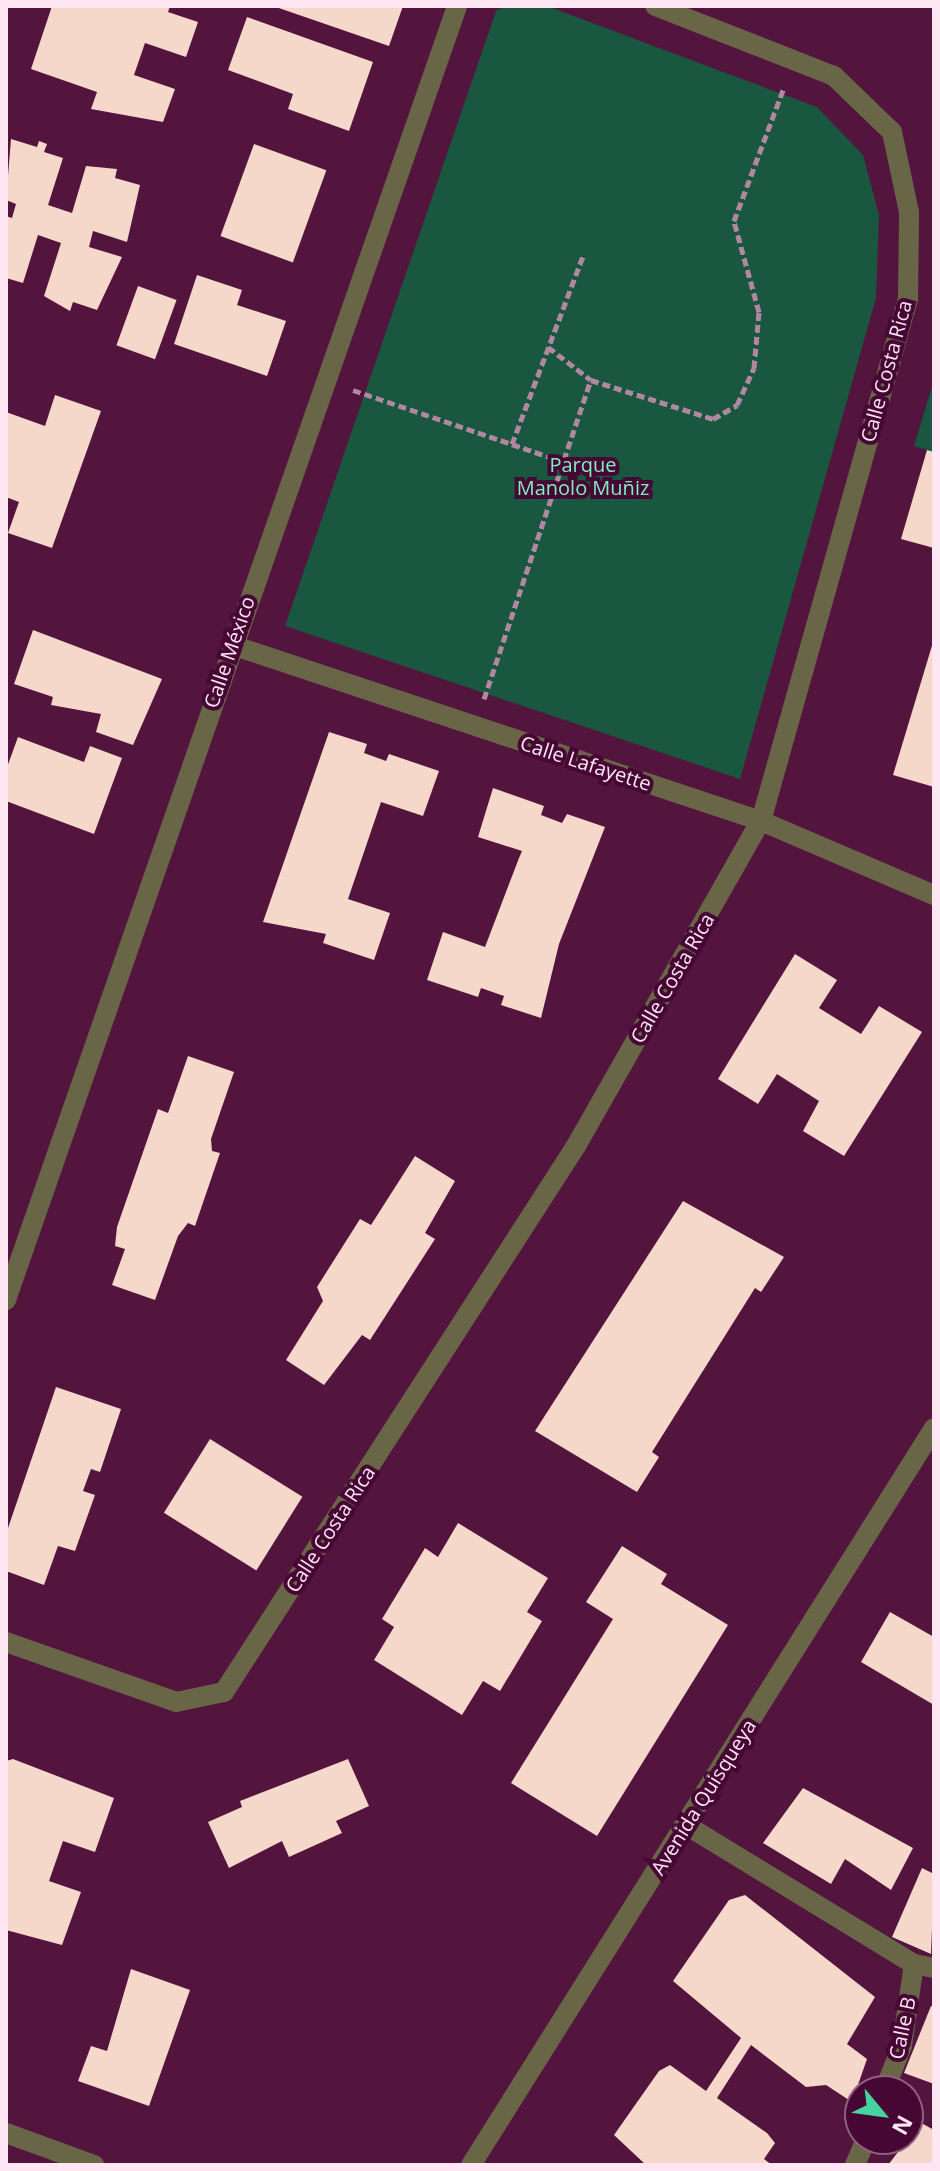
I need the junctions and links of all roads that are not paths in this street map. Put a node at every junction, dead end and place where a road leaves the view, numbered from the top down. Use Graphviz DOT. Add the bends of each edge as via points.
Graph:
graph roads {
  1 [pos="457,6"];
  2 [pos="655,6"];
  3 [pos="232,645"];
  4 [pos="761,821"];
  5 [pos="934,895"];
  6 [pos="6,1300"];
  7 [pos="934,1428"];
  8 [pos="6,1642"];
  9 [pos="686,1825"];
  10 [pos="924,1966"];
  11 [pos="890,2075"];
  12 [pos="6,2133"];
  13 [pos="94,2165"];
  14 [pos="471,2165"];
  1 -- 3 [label="street, Calle México"];
  2 -- 4 [label="street, Calle Costa Rica" via="834,76 892,132 909,212 908,299"];
  3 -- 4 [label="street, Calle Lafayette"];
  3 -- 6 [label="street, Calle México"];
  4 -- 5 [label="street, Calle Lafayette"];
  4 -- 8 [label="street, Calle Costa Rica" via="576,1146 224,1692 176,1702"];
  7 -- 9 [label="street, Avenida Quisqueya"];
  9 -- 10 [label="street"];
  9 -- 14 [label="street, Avenida Quisqueya"];
  10 -- 11 [label="street, Calle B"];
  12 -- 13 [label="street"];
}
